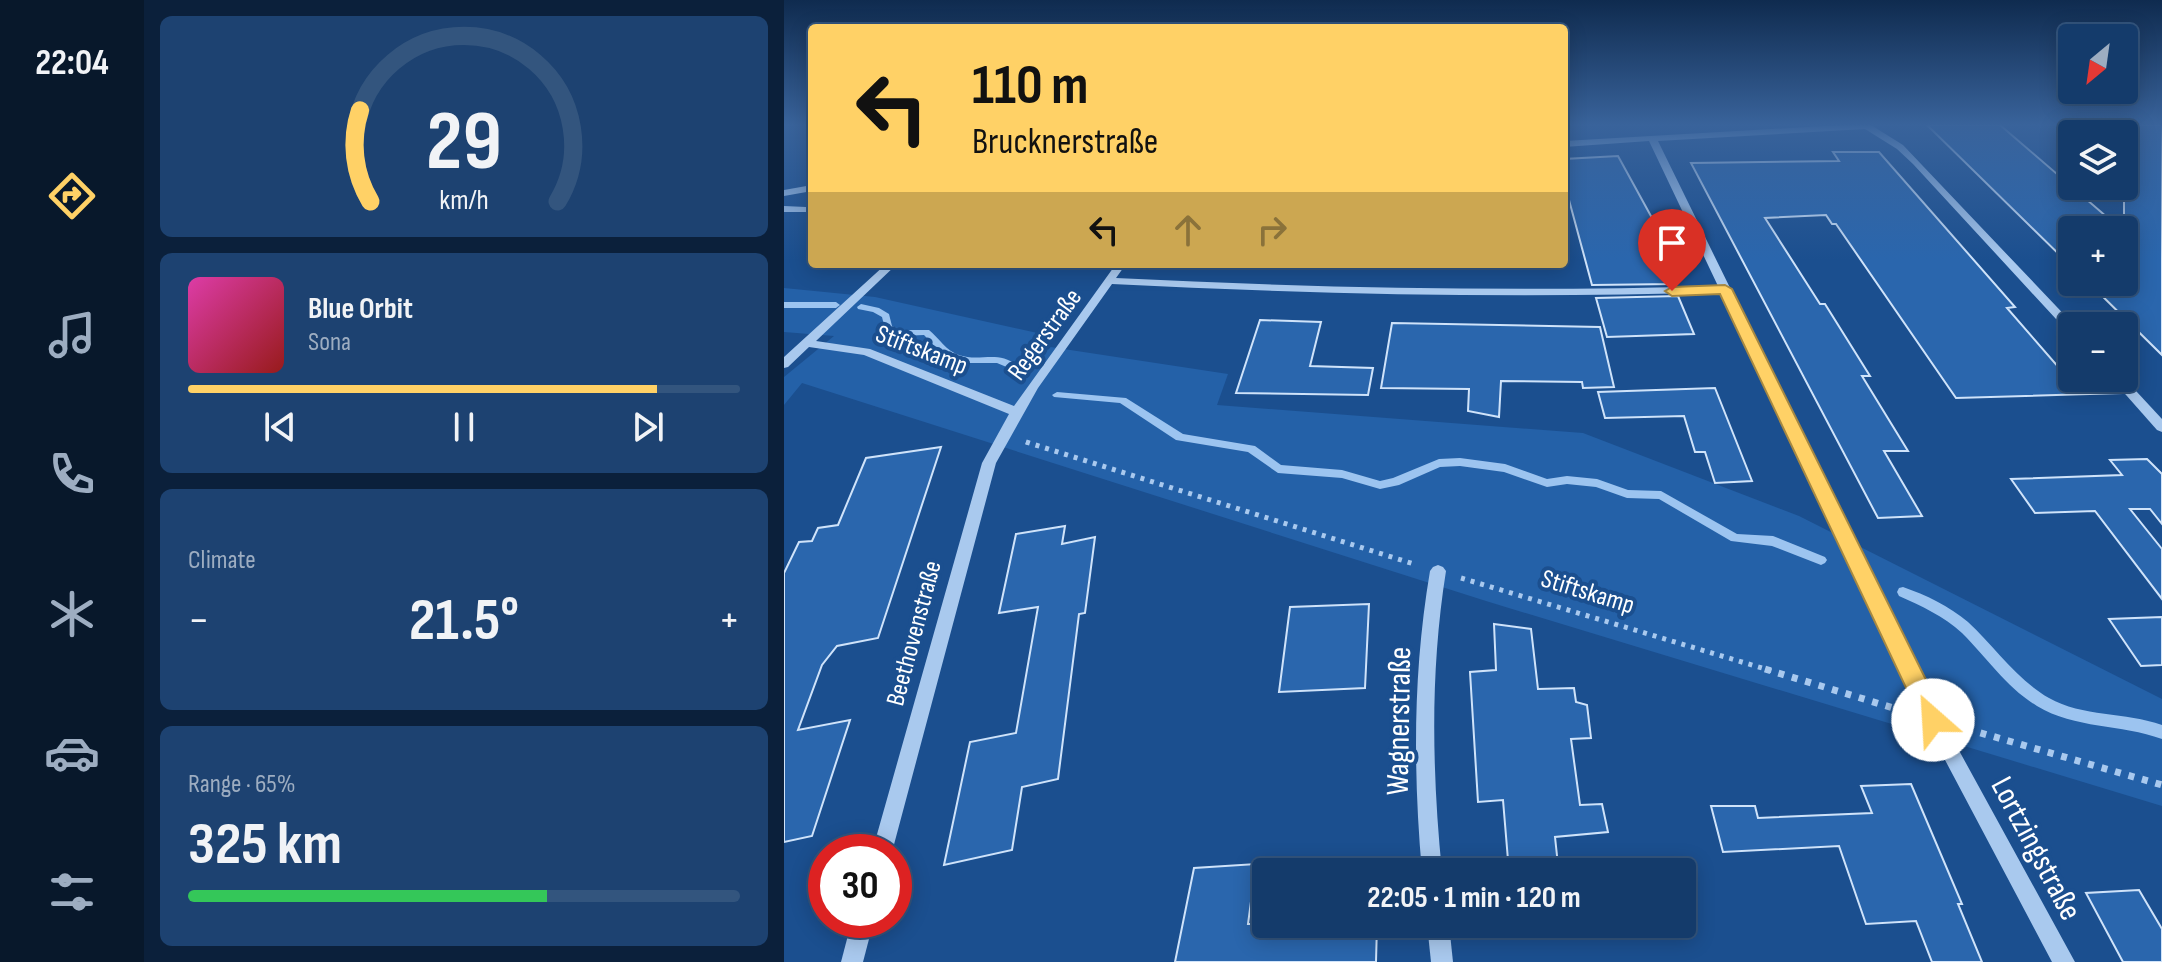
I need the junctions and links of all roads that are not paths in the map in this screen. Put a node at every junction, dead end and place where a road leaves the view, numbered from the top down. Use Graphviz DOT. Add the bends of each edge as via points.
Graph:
graph roads {
  1 [pos="1667,170"];
  2 [pos="1923,170"];
  3 [pos="808,189"];
  4 [pos="784,193"];
  5 [pos="784,209"];
  6 [pos="808,210"];
  7 [pos="888,268"];
  8 [pos="1118,268"];
  9 [pos="1109,281"];
  10 [pos="1725,289"];
  11 [pos="2058,315"];
  12 [pos="808,343"];
  13 [pos="784,364"];
  14 [pos="2130,392"];
  15 [pos="1016,412"];
  16 [pos="2162,427"];
  17 [pos="1004,431"];
  18 [pos="1438,571"];
  19 [pos="887,834"];
  20 [pos="1431,858"];
  21 [pos="858,938"];
  22 [pos="1439,938"];
  23 [pos="852,962"];
  24 [pos="1442,962"];
  25 [pos="2064,962"];
  1 -- 10 [label="street, Lortzingstraße"];
  2 -- 11 [label="street"];
  3 -- 4 [label="street"];
  5 -- 6 [label="street"];
  7 -- 12 [label="street"];
  8 -- 9 [label="street, Regerstraße"];
  9 -- 10 [label="street" via="1530,296"];
  9 -- 15 [label="street, Regerstraße"];
  10 -- 25 [label="street, Lortzingstraße" via="1933,720"];
  12 -- 13 [label="street"];
  12 -- 15 [label="street, Stiftskamp" via="866,352"];
  14 -- 16 [label="street"];
  15 -- 17 [label="street, Regerstraße"];
  17 -- 19 [label="street, Beethovenstraße" via="989,463"];
  18 -- 20 [label="street, Wagnerstraße" via="1425,737"];
  21 -- 23 [label="street"];
  22 -- 24 [label="street"];
}
